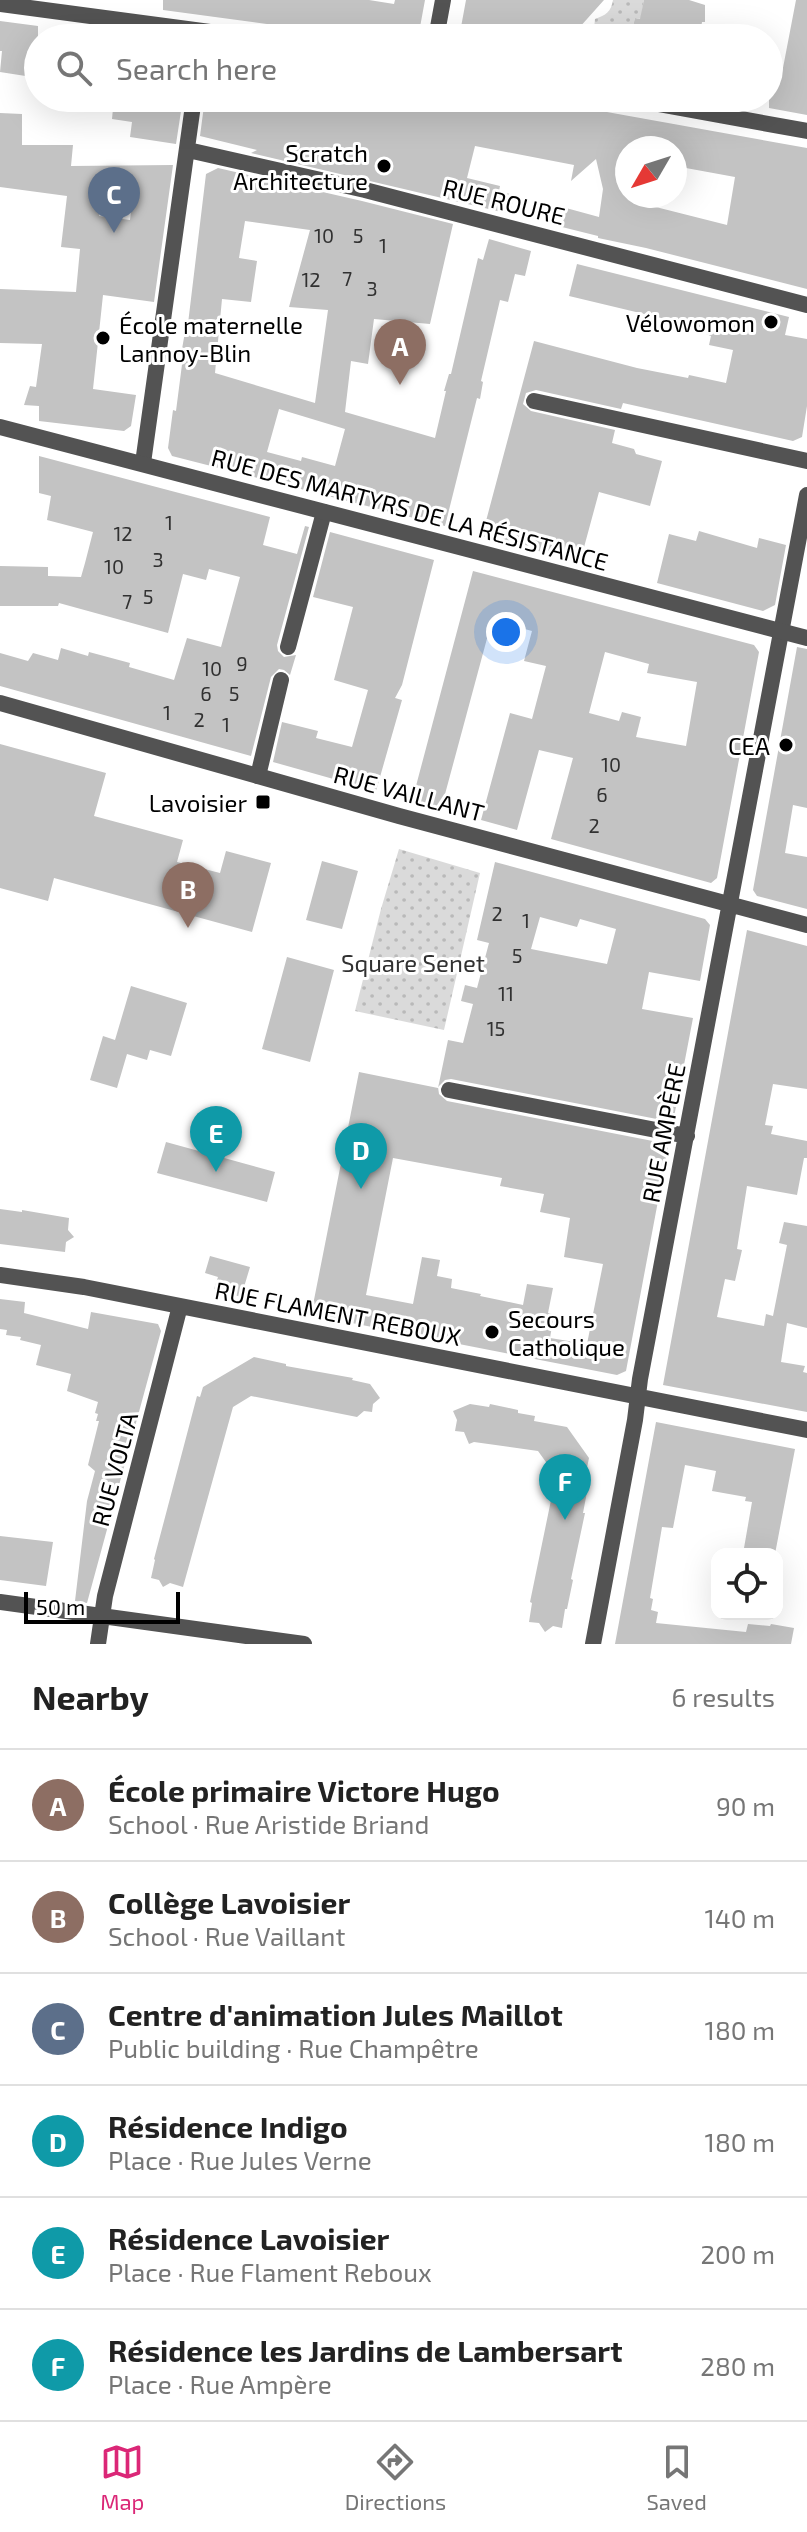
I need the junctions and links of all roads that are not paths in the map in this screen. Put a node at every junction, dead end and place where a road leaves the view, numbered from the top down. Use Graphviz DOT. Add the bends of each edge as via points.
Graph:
graph roads {
  1 [pos="443,0"];
  2 [pos="0,4"];
  3 [pos="33,4"];
  4 [pos="145,24"];
  5 [pos="439,24"];
  6 [pos="192,112"];
  7 [pos="702,112"];
  8 [pos="807,131"];
  9 [pos="188,150"];
  10 [pos="807,305"];
  11 [pos="534,401"];
  12 [pos="0,427"];
  13 [pos="807,461"];
  14 [pos="143,463"];
  15 [pos="807,495"];
  16 [pos="324,512"];
  17 [pos="783,631"];
  18 [pos="807,638"];
  19 [pos="288,647"];
  20 [pos="281,680"];
  21 [pos="0,703"];
  22 [pos="258,776"];
  23 [pos="731,904"];
  24 [pos="807,925"];
  25 [pos="449,1090"];
  26 [pos="687,1136"];
  27 [pos="0,1275"];
  28 [pos="180,1306"];
  29 [pos="637,1397"];
  30 [pos="807,1430"];
  31 [pos="0,1602"];
  32 [pos="103,1617"];
  33 [pos="98,1644"];
  34 [pos="304,1644"];
  35 [pos="593,1644"];
  1 -- 5 [label="street"];
  2 -- 3 [label="street"];
  3 -- 4 [label="street"];
  6 -- 9 [label="street"];
  7 -- 8 [label="street"];
  9 -- 10 [label="street, RUE ROURE" via="377,193"];
  9 -- 14 [label="street"];
  11 -- 13 [label="street"];
  12 -- 14 [label="street, RUE DES MARTYRS DE LA RÉSISTANCE"];
  14 -- 16 [label="street, RUE DES MARTYRS DE LA RÉSISTANCE"];
  15 -- 17 [label="street, RUE AMPÈRE"];
  16 -- 17 [label="street, RUE DES MARTYRS DE LA RÉSISTANCE"];
  16 -- 19 [label="street"];
  17 -- 18 [label="street, RUE DES MARTYRS DE LA RÉSISTANCE"];
  17 -- 23 [label="street, RUE AMPÈRE"];
  20 -- 22 [label="street"];
  21 -- 22 [label="street, RUE VAILLANT"];
  22 -- 23 [label="street, RUE VAILLANT"];
  23 -- 24 [label="street, RUE VAILLANT"];
  23 -- 26 [label="street, RUE AMPÈRE"];
  25 -- 26 [label="street"];
  26 -- 29 [label="street, RUE AMPÈRE"];
  27 -- 28 [label="street, RUE FLAMENT REBOUX"];
  28 -- 29 [label="street, RUE FLAMENT REBOUX"];
  28 -- 32 [label="street, RUE VOLTA"];
  29 -- 30 [label="street, RUE FLAMENT REBOUX"];
  29 -- 35 [label="street, RUE AMPÈRE"];
  31 -- 32 [label="street"];
  32 -- 33 [label="street, RUE VOLTA"];
  32 -- 34 [label="street"];
}
